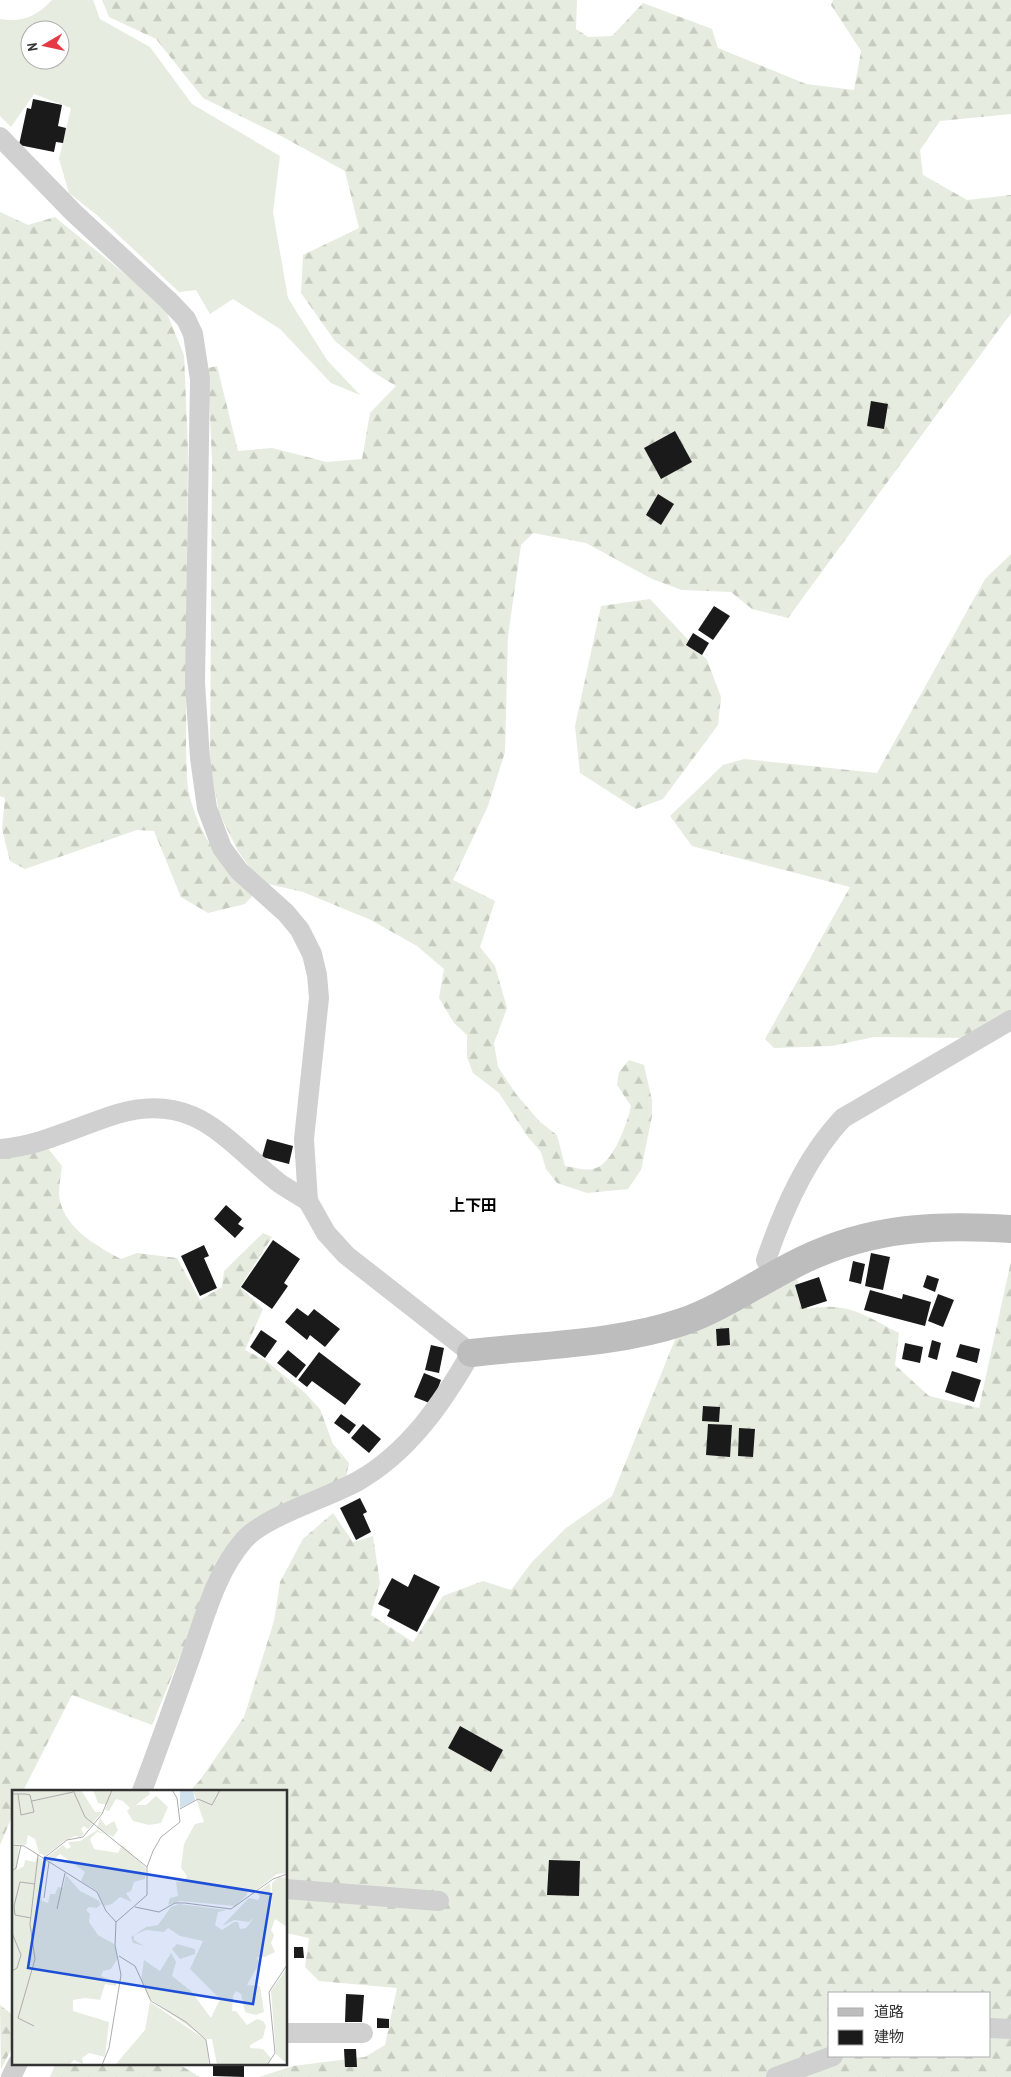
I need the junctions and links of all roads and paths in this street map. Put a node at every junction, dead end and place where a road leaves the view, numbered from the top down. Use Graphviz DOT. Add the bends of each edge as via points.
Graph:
graph roads {
  1 [pos="0,137"];
  2 [pos="1011,1020"];
  3 [pos="0,1149"];
  4 [pos="308,1201"];
  5 [pos="1011,1229"];
  6 [pos="774,1276"];
  7 [pos="472,1353"];
  8 [pos="142,1790"];
  9 [pos="288,1889"];
  10 [pos="439,1901"];
  11 [pos="991,2028"];
  12 [pos="1011,2029"];
  13 [pos="288,2033"];
  14 [pos="363,2033"];
  15 [pos="830,2057"];
  16 [pos="18,2064"];
  17 [pos="11,2077"];
  18 [pos="776,2077"];
  1 -- 4 [label="street" via="74,213 168,300 186,319 193,334 200,379 196,683 200,758 207,808 222,848 239,871 286,913 300,930 312,954 319,998 304,1139"];
  2 -- 6 [label="street" via="844,1118 824,1138 777,1227 766,1260"];
  3 -- 4 [label="street" via="36,1142 118,1114 163,1108 182,1111 206,1122 280,1183"];
  4 -- 7 [label="street" via="326,1233 346,1255"];
  5 -- 6 [label="street" via="944,1226 898,1230 848,1241 804,1259"];
  6 -- 7 [label="street" via="683,1322 636,1334"];
  7 -- 8 [label="street" via="446,1396 415,1435 386,1460 359,1481 262,1526 245,1538 228,1562 211,1599"];
  9 -- 10 [label="street"];
  11 -- 12 [label="street"];
  13 -- 14 [label="street"];
  15 -- 18 [label="street"];
  16 -- 17 [label="street"];
}
